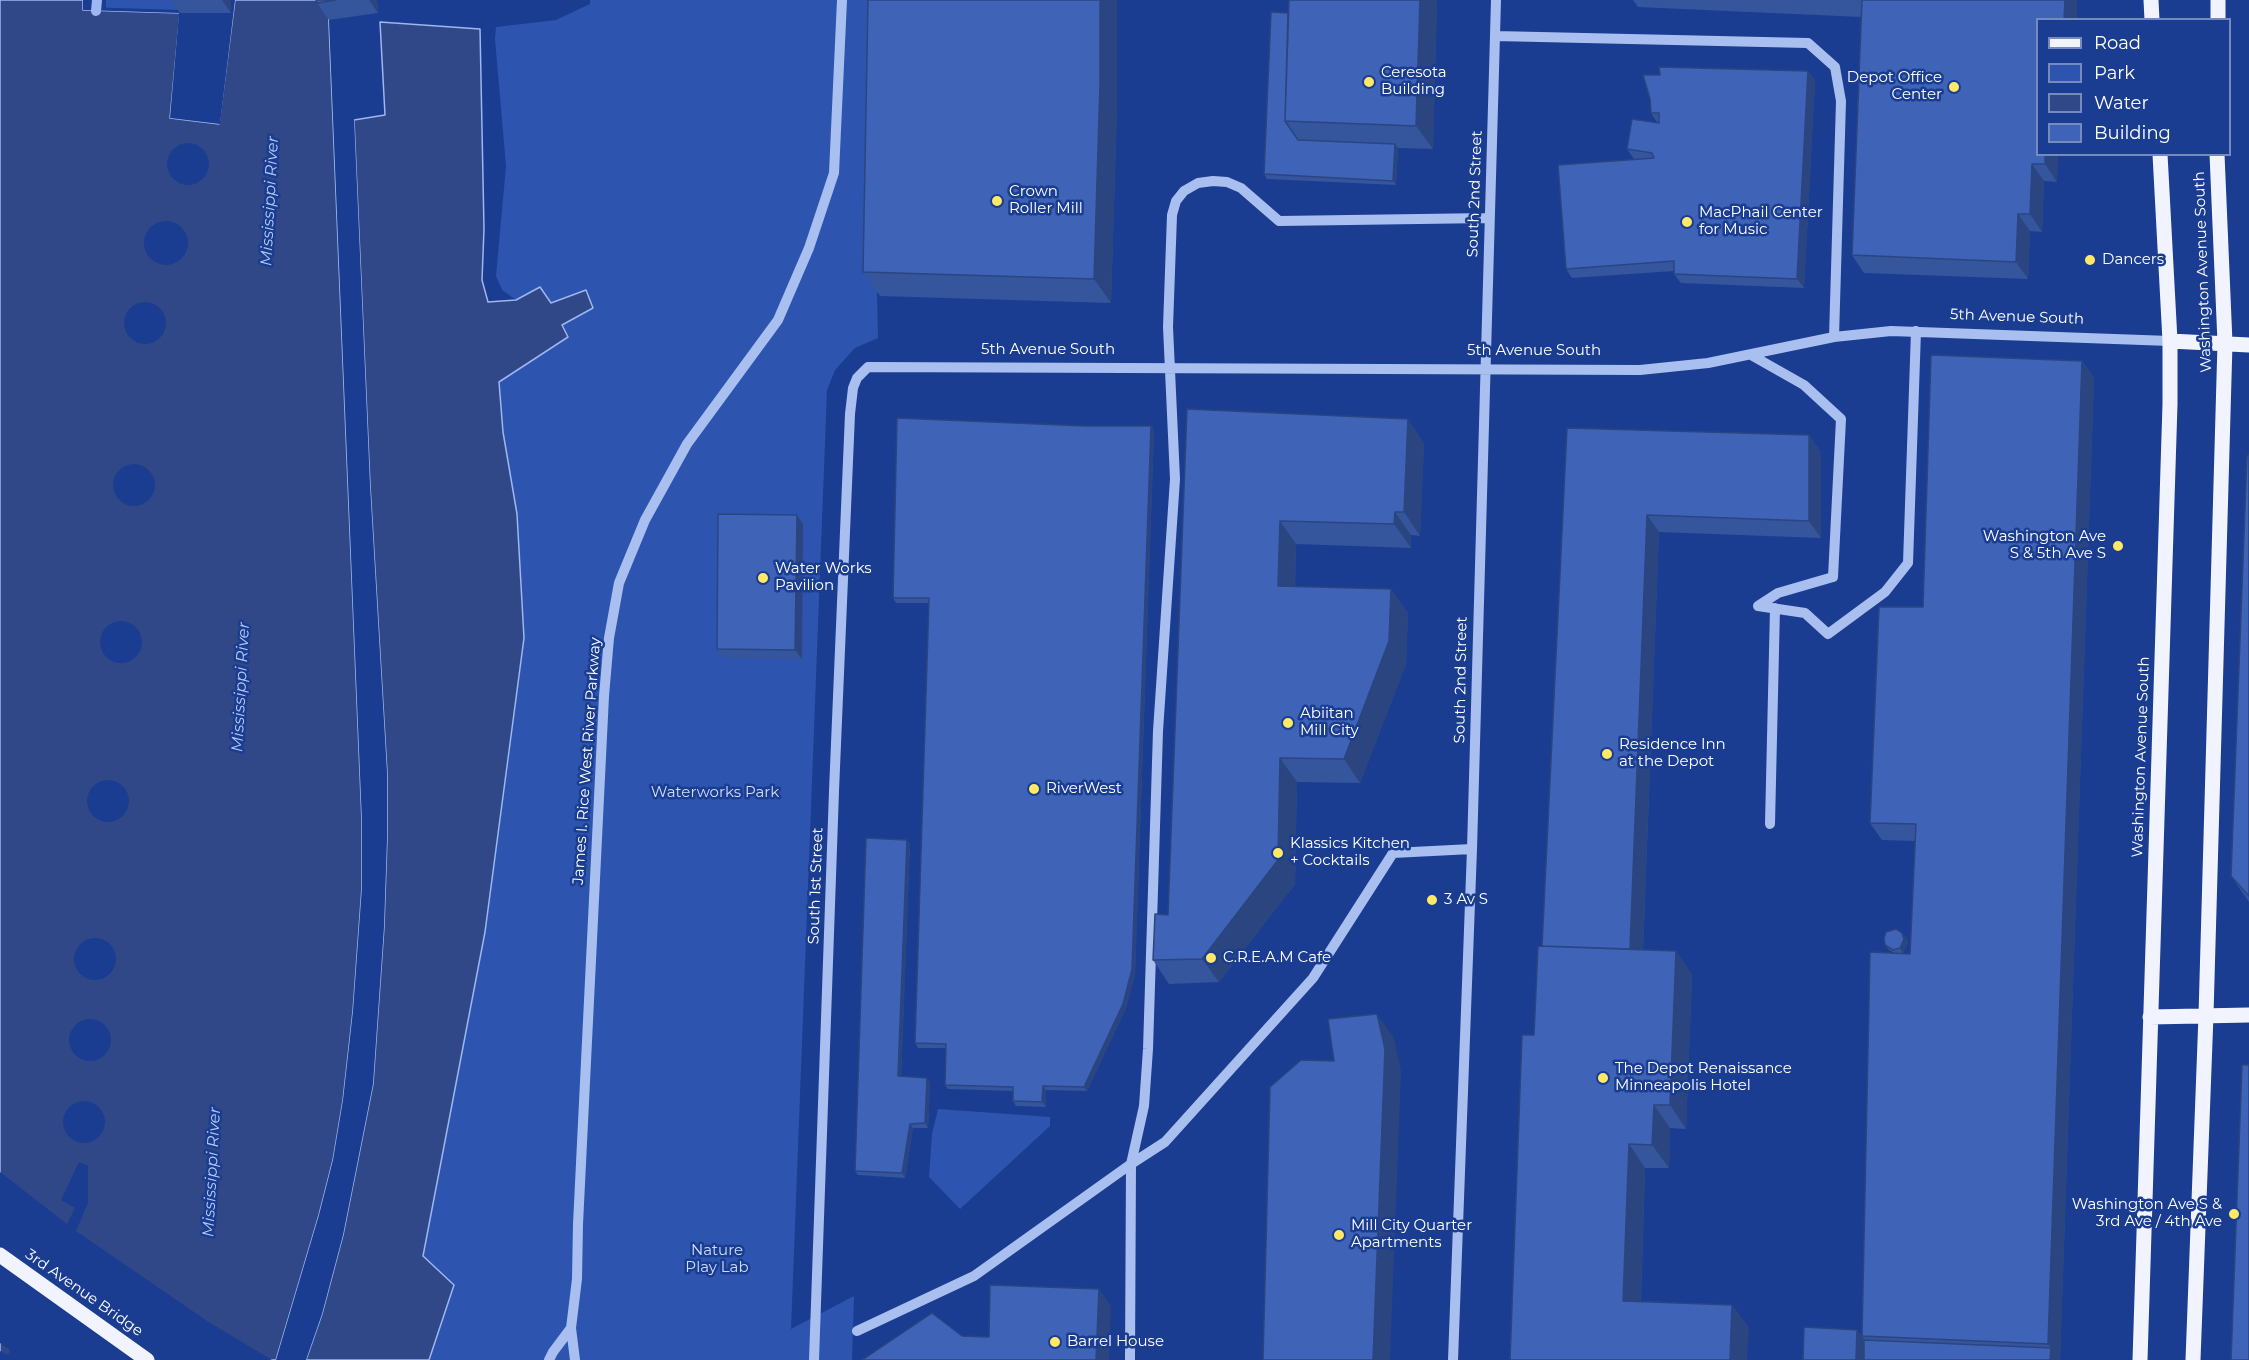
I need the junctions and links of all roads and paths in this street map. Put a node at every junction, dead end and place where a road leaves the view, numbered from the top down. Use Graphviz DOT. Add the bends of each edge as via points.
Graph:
graph roads {
  1 [pos="842,0"];
  2 [pos="1496,0"];
  3 [pos="2151,0"];
  4 [pos="2218,0"];
  5 [pos="2152,18"];
  6 [pos="2218,18"];
  7 [pos="1495,36"];
  8 [pos="2160,156"];
  9 [pos="2217,156"];
  10 [pos="1489,218"];
  11 [pos="1916,331"];
  12 [pos="1834,337"];
  13 [pos="2170,341"];
  14 [pos="2225,343"];
  15 [pos="2249,345"];
  16 [pos="1751,355"];
  17 [pos="1170,368"];
  18 [pos="1487,369"];
  19 [pos="850,414"];
  20 [pos="1775,609"];
  21 [pos="1770,824"];
  22 [pos="1472,849"];
  23 [pos="2206,1015"];
  24 [pos="2249,1016"];
  25 [pos="2150,1017"];
  26 [pos="1131,1164"];
  27 [pos="0,1255"];
  28 [pos="571,1328"];
  29 [pos="857,1331"];
  30 [pos="147,1360"];
  31 [pos="549,1360"];
  32 [pos="575,1360"];
  33 [pos="814,1360"];
  34 [pos="1130,1360"];
  35 [pos="1453,1360"];
  36 [pos="2140,1360"];
  37 [pos="2193,1360"];
  1 -- 28 [label="street, James I. Rice West River Parkway" via="834,173 809,248 778,320 687,444 645,520 619,583 604,696 577,1279"];
  2 -- 7 [label="street, South 2nd Street"];
  3 -- 5 [label="main road"];
  4 -- 6 [label="main road"];
  7 -- 10 [label="street, South 2nd Street"];
  7 -- 12 [label="street" via="1808,43 1835,67 1841,101"];
  8 -- 13 [label="main road, Washington Avenue South"];
  9 -- 14 [label="main road, Washington Avenue South"];
  10 -- 17 [label="street" via="1280,221 1234,185 1198,183 1184,191 1172,215"];
  10 -- 18 [label="street, South 2nd Street"];
  11 -- 12 [label="street, 5th Avenue South"];
  11 -- 13 [label="street, 5th Avenue South"];
  11 -- 20 [label="street" via="1908,563 1885,592 1828,634 1805,613"];
  12 -- 16 [label="street, 5th Avenue South"];
  13 -- 14 [label="main road, 5th Avenue South"];
  13 -- 25 [label="main road, Washington Avenue South"];
  14 -- 15 [label="main road, 5th Avenue South"];
  14 -- 23 [label="main road, Washington Avenue South"];
  16 -- 18 [label="street, 5th Avenue South" via="1640,370"];
  16 -- 20 [label="street" via="1804,386 1841,419 1833,577 1778,593 1758,606"];
  17 -- 18 [label="street, 5th Avenue South"];
  17 -- 19 [label="street, 5th Avenue South" via="868,367 853,388"];
  17 -- 26 [label="street" via="1175,479 1158,731 1148,1049 1144,1106"];
  18 -- 22 [label="street, South 2nd Street"];
  19 -- 33 [label="street, South 1st Street"];
  20 -- 21 [label="street"];
  22 -- 26 [label="street" via="1393,853 1313,978 1165,1142"];
  22 -- 35 [label="street, South 2nd Street"];
  23 -- 24 [label="main road"];
  23 -- 25 [label="main road"];
  23 -- 37 [label="main road, Washington Avenue South"];
  25 -- 36 [label="main road, Washington Avenue South"];
  26 -- 29 [label="street" via="974,1276"];
  26 -- 34 [label="street"];
  27 -- 30 [label="main road, 3rd Avenue Bridge"];
  28 -- 31 [label="street, James I. Rice West River Parkway"];
  28 -- 32 [label="street, James I. Rice West River Parkway"];
}
